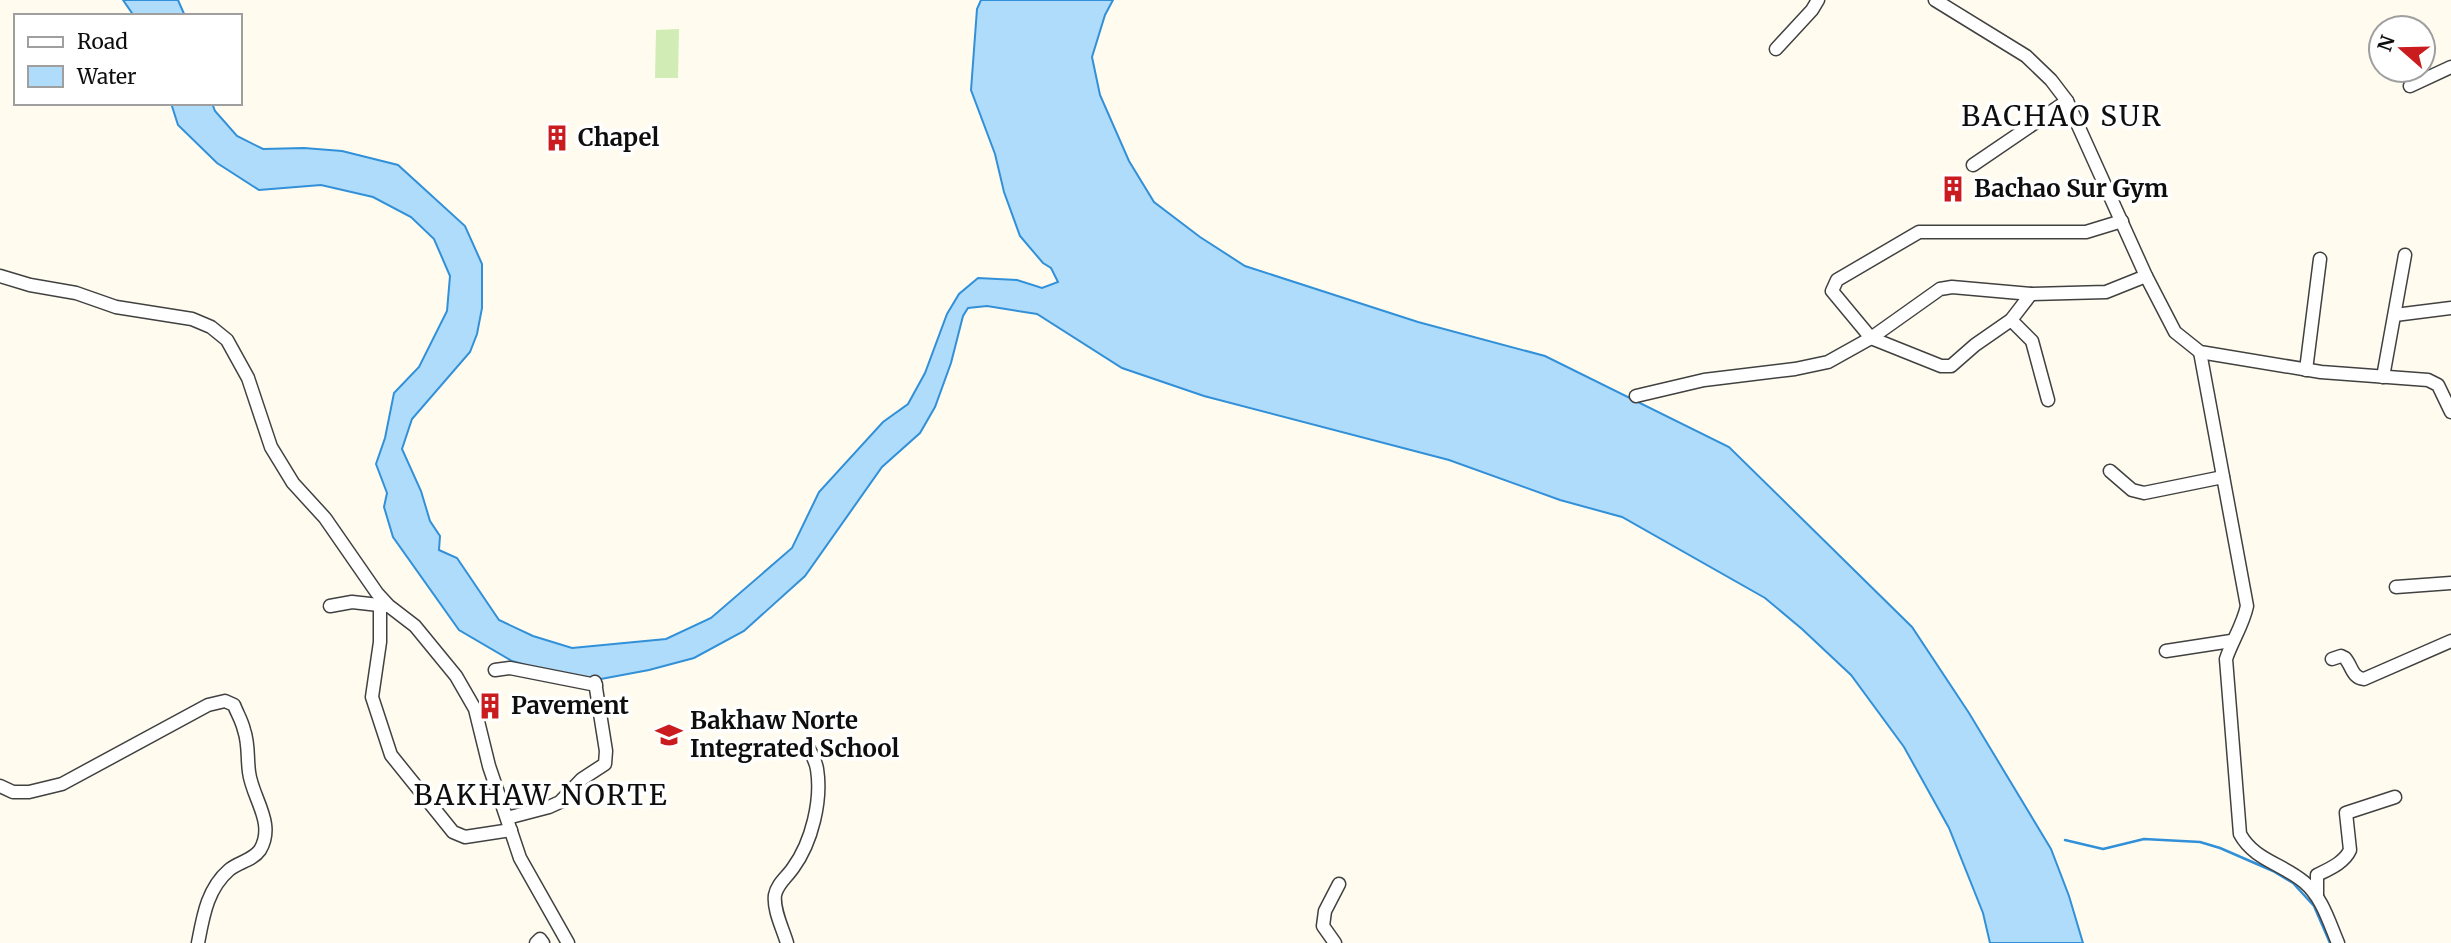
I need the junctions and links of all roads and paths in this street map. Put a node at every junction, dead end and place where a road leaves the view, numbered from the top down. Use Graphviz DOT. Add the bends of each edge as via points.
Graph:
graph roads {
  1 [pos="1818,0"];
  2 [pos="1935,0"];
  3 [pos="1776,49"];
  4 [pos="2451,67"];
  5 [pos="2410,86"];
  6 [pos="2067,102"];
  7 [pos="1973,165"];
  8 [pos="2122,221"];
  9 [pos="2405,255"];
  10 [pos="2320,259"];
  11 [pos="0,276"];
  12 [pos="2146,276"];
  13 [pos="2031,294"];
  14 [pos="2451,308"];
  15 [pos="2395,315"];
  16 [pos="2011,320"];
  17 [pos="1871,338"];
  18 [pos="2200,352"];
  19 [pos="2306,370"];
  20 [pos="2383,377"];
  21 [pos="1636,396"];
  22 [pos="2048,400"];
  23 [pos="2451,411"];
  24 [pos="2110,471"];
  25 [pos="2223,477"];
  26 [pos="2451,583"];
  27 [pos="2396,587"];
  28 [pos="330,606"];
  29 [pos="385,606"];
  30 [pos="2231,641"];
  31 [pos="2451,641"];
  32 [pos="2166,652"];
  33 [pos="2332,659"];
  34 [pos="495,670"];
  35 [pos="809,748"];
  36 [pos="0,786"];
  37 [pos="2395,797"];
  38 [pos="509,824"];
  39 [pos="1339,884"];
  40 [pos="2316,895"];
  41 [pos="198,943"];
  42 [pos="536,943"];
  43 [pos="544,943"];
  44 [pos="568,943"];
  45 [pos="787,943"];
  46 [pos="1335,943"];
  47 [pos="2339,943"];
  1 -- 3 [label="street"];
  2 -- 6 [label="street" via="2026,56"];
  4 -- 5 [label="street"];
  6 -- 7 [label="street"];
  6 -- 8 [label="street"];
  8 -- 12 [label="street"];
  8 -- 17 [label="street" via="2086,232 1919,232 1833,285 1832,291"];
  9 -- 15 [label="street"];
  10 -- 19 [label="street"];
  11 -- 29 [label="street" via="116,307 192,319 224,337 248,378 271,447"];
  12 -- 13 [label="street" via="2106,292"];
  12 -- 18 [label="street" via="2175,332"];
  13 -- 16 [label="street"];
  13 -- 17 [label="street" via="1940,289"];
  14 -- 15 [label="street"];
  15 -- 20 [label="street"];
  16 -- 17 [label="street" via="1951,366"];
  16 -- 22 [label="street" via="2032,341"];
  17 -- 21 [label="street" via="1828,362 1704,380"];
  18 -- 19 [label="street"];
  18 -- 25 [label="street"];
  19 -- 20 [label="street"];
  20 -- 23 [label="street" via="2428,380 2438,385"];
  24 -- 25 [label="street" via="2132,490 2144,493"];
  25 -- 30 [label="street" via="2247,606"];
  26 -- 27 [label="street"];
  28 -- 29 [label="street" via="352,602"];
  29 -- 38 [label="street" via="415,626 456,676 475,709"];
  29 -- 38 [label="street" via="372,697 391,755 453,832 465,837"];
  30 -- 32 [label="street"];
  30 -- 40 [label="street" via="2226,659 2240,834 2247,847 2304,881"];
  31 -- 33 [label="street" via="2364,679 2354,674 2345,658"];
  34 -- 38 [label="street" via="510,668 596,683 606,751 604,764 560,802"];
  35 -- 45 [label="street" via="817,766 818,802 812,828 795,867 775,895"];
  36 -- 41 [label="street" via="29,792 62,784 208,705 225,701 234,705 245,730 249,774 262,808 265,836 254,856 230,869 217,883 206,905"];
  37 -- 40 [label="street" via="2346,813 2350,850 2317,876"];
  38 -- 44 [label="street" via="520,858"];
  39 -- 46 [label="street" via="1323,926"];
  40 -- 47 [label="street"];
  42 -- 43 [label="street" via="540,939"];
}
